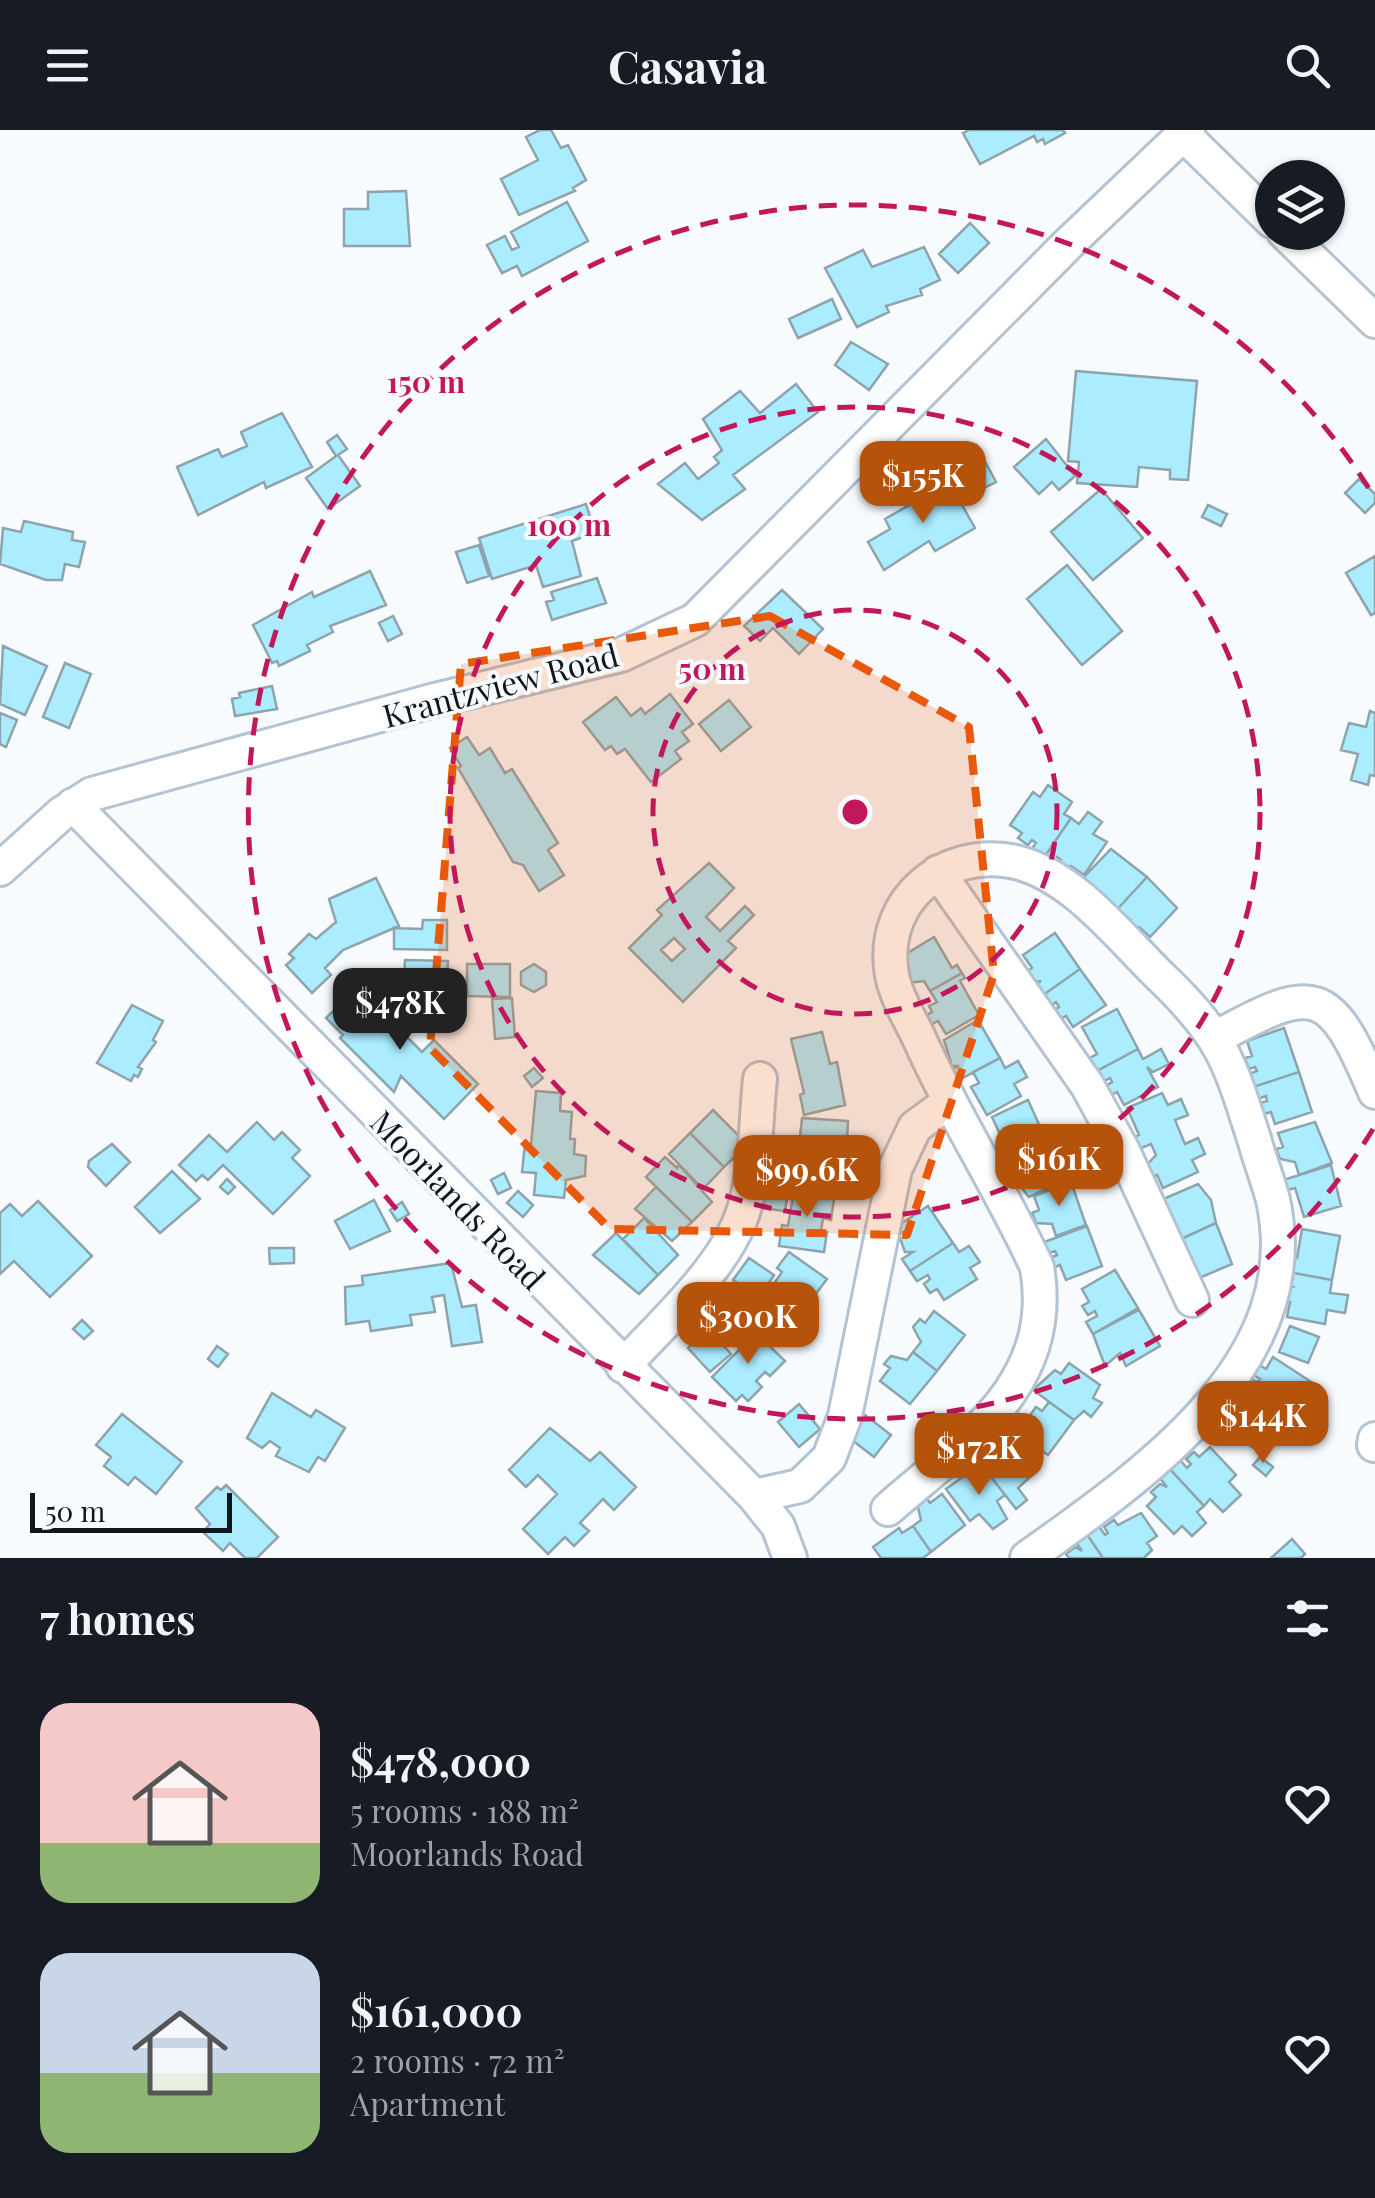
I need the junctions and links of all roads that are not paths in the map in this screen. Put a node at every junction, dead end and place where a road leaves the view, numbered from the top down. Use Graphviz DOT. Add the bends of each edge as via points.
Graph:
graph roads {
  1 [pos="1186,132"];
  2 [pos="1255,203"];
  3 [pos="1302,250"];
  4 [pos="1375,321"];
  5 [pos="73,805"];
  6 [pos="0,868"];
  7 [pos="938,872"];
  8 [pos="1217,1037"];
  9 [pos="760,1079"];
  10 [pos="1375,1092"];
  11 [pos="948,1103"];
  12 [pos="1192,1300"];
  13 [pos="623,1366"];
  14 [pos="754,1496"];
  15 [pos="888,1509"];
  16 [pos="790,1558"];
  17 [pos="1028,1558"];
  1 -- 2 [label="street"];
  1 -- 5 [label="street, Krantzview Road" via="695,620 621,655 383,714 92,794"];
  3 -- 4 [label="street"];
  5 -- 6 [label="street, Krantzview Road"];
  5 -- 13 [label="street, Moorlands Road"];
  7 -- 8 [label="street" via="988,858 1046,875 1080,899"];
  7 -- 11 [label="street" via="910,893 898,914 891,970"];
  7 -- 12 [label="street" via="1087,1086"];
  8 -- 10 [label="street" via="1283,1002 1316,1003 1360,1055"];
  8 -- 17 [label="street" via="1273,1202 1272,1288 1260,1330 1214,1401 1138,1478"];
  9 -- 13 [label="street" via="740,1223"];
  11 -- 14 [label="street" via="914,1127 895,1169 848,1399 829,1458 800,1486"];
  11 -- 15 [label="street" via="1037,1266 1037,1331 1022,1375 996,1411"];
  13 -- 14 [label="street, Moorlands Road"];
  14 -- 16 [label="street, Moorlands Road" via="778,1526"];
}
